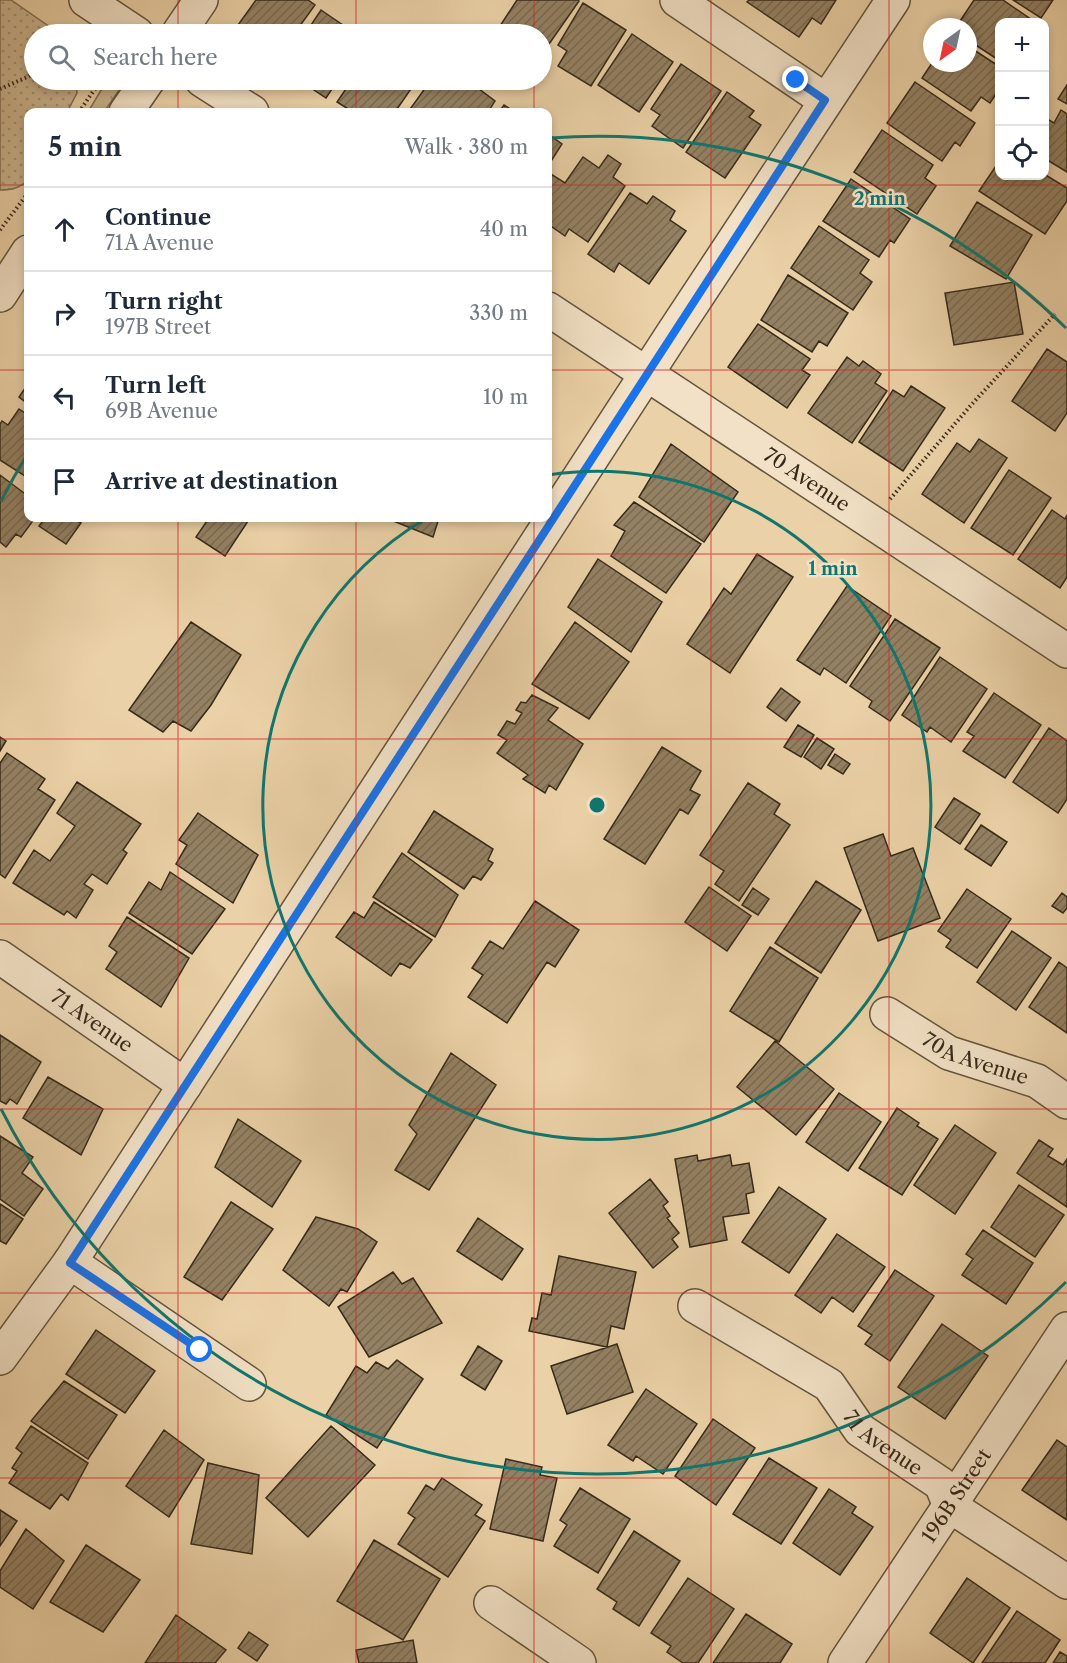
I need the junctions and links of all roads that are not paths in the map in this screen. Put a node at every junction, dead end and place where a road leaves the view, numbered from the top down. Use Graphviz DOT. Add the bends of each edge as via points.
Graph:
graph roads {
  1 [pos="86,0"];
  2 [pos="201,0"];
  3 [pos="677,0"];
  4 [pos="893,0"];
  5 [pos="122,24"];
  6 [pos="185,24"];
  7 [pos="141,90"];
  8 [pos="218,90"];
  9 [pos="825,100"];
  10 [pos="129,108"];
  11 [pos="246,108"];
  12 [pos="24,258"];
  13 [pos="0,295"];
  14 [pos="552,312"];
  15 [pos="646,374"];
  16 [pos="552,519"];
  17 [pos="550,522"];
  18 [pos="1067,651"];
  19 [pos="0,957"];
  20 [pos="887,1014"];
  21 [pos="186,1085"];
  22 [pos="1067,1102"];
  23 [pos="70,1263"];
  24 [pos="695,1306"];
  25 [pos="1067,1329"];
  26 [pos="0,1359"];
  27 [pos="249,1384"];
  28 [pos="950,1506"];
  29 [pos="1067,1582"];
  30 [pos="490,1603"];
  31 [pos="579,1663"];
  32 [pos="845,1663"];
  1 -- 5 [label="street"];
  2 -- 6 [label="street"];
  3 -- 9 [label="street"];
  4 -- 9 [label="street"];
  7 -- 10 [label="street"];
  8 -- 11 [label="street"];
  9 -- 15 [label="street"];
  12 -- 13 [label="street"];
  14 -- 15 [label="street, 70 Avenue"];
  15 -- 16 [label="street"];
  15 -- 18 [label="street, 70 Avenue"];
  17 -- 21 [label="street"];
  19 -- 21 [label="street, 71 Avenue"];
  20 -- 22 [label="street, 70A Avenue" via="949,1053 1037,1081"];
  21 -- 23 [label="street"];
  23 -- 26 [label="street"];
  23 -- 27 [label="street"];
  24 -- 28 [label="street, 71 Avenue" via="829,1385 860,1430 941,1484"];
  25 -- 28 [label="street, 196B Street"];
  28 -- 29 [label="street, 71 Avenue"];
  28 -- 32 [label="street, 196B Street"];
  30 -- 31 [label="street"];
}
